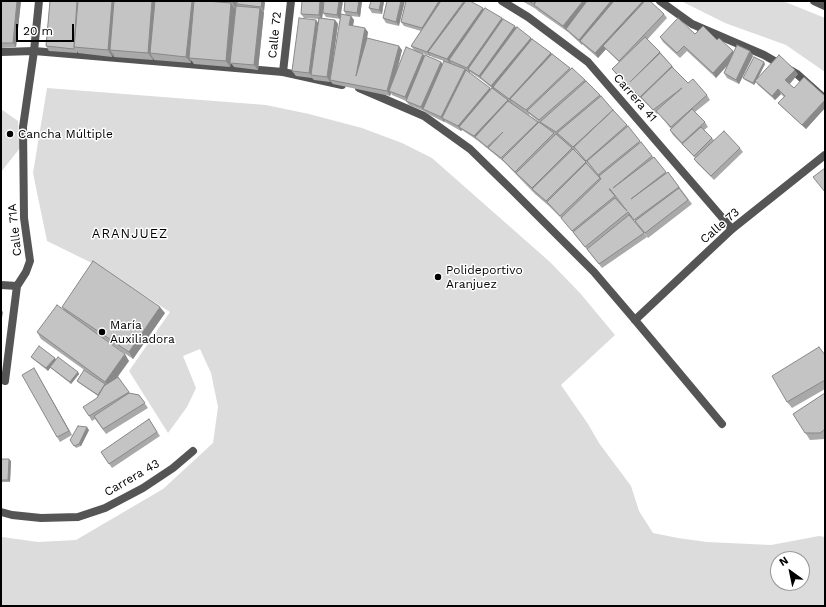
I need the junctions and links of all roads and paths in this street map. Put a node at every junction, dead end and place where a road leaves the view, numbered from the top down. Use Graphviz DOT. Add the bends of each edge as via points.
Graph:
graph roads {
  1 [pos="39,1"];
  2 [pos="291,1"];
  3 [pos="502,1"];
  4 [pos="660,1"];
  5 [pos="814,1"];
  6 [pos="825,6"];
  7 [pos="34,51"];
  8 [pos="1,52"];
  9 [pos="283,72"];
  10 [pos="825,99"];
  11 [pos="825,155"];
  12 [pos="732,229"];
  13 [pos="1,285"];
  14 [pos="17,286"];
  15 [pos="635,320"];
  16 [pos="5,381"];
  17 [pos="722,424"];
  18 [pos="193,451"];
  19 [pos="1,512"];
  1 -- 7 [label="street, Calle 71A"];
  2 -- 9 [label="street, Calle 72"];
  3 -- 12 [label="street, Carrera 41" via="588,62"];
  4 -- 10 [label="street" via="692,24 764,55 797,74"];
  5 -- 6 [label="street"];
  7 -- 8 [label="street"];
  7 -- 9 [label="street"];
  7 -- 14 [label="street, Calle 71A" via="23,127 24,218 30,261"];
  9 -- 15 [label="street" via="363,89 424,116 470,149 513,190 594,272"];
  11 -- 12 [label="street, Calle 73"];
  12 -- 15 [label="street, Calle 73"];
  13 -- 14 [label="street"];
  14 -- 16 [label="street, Calle 71A"];
  15 -- 17 [label="street"];
  18 -- 19 [label="street, Carrera 43" via="143,488 105,508 78,517 41,518"];
}
